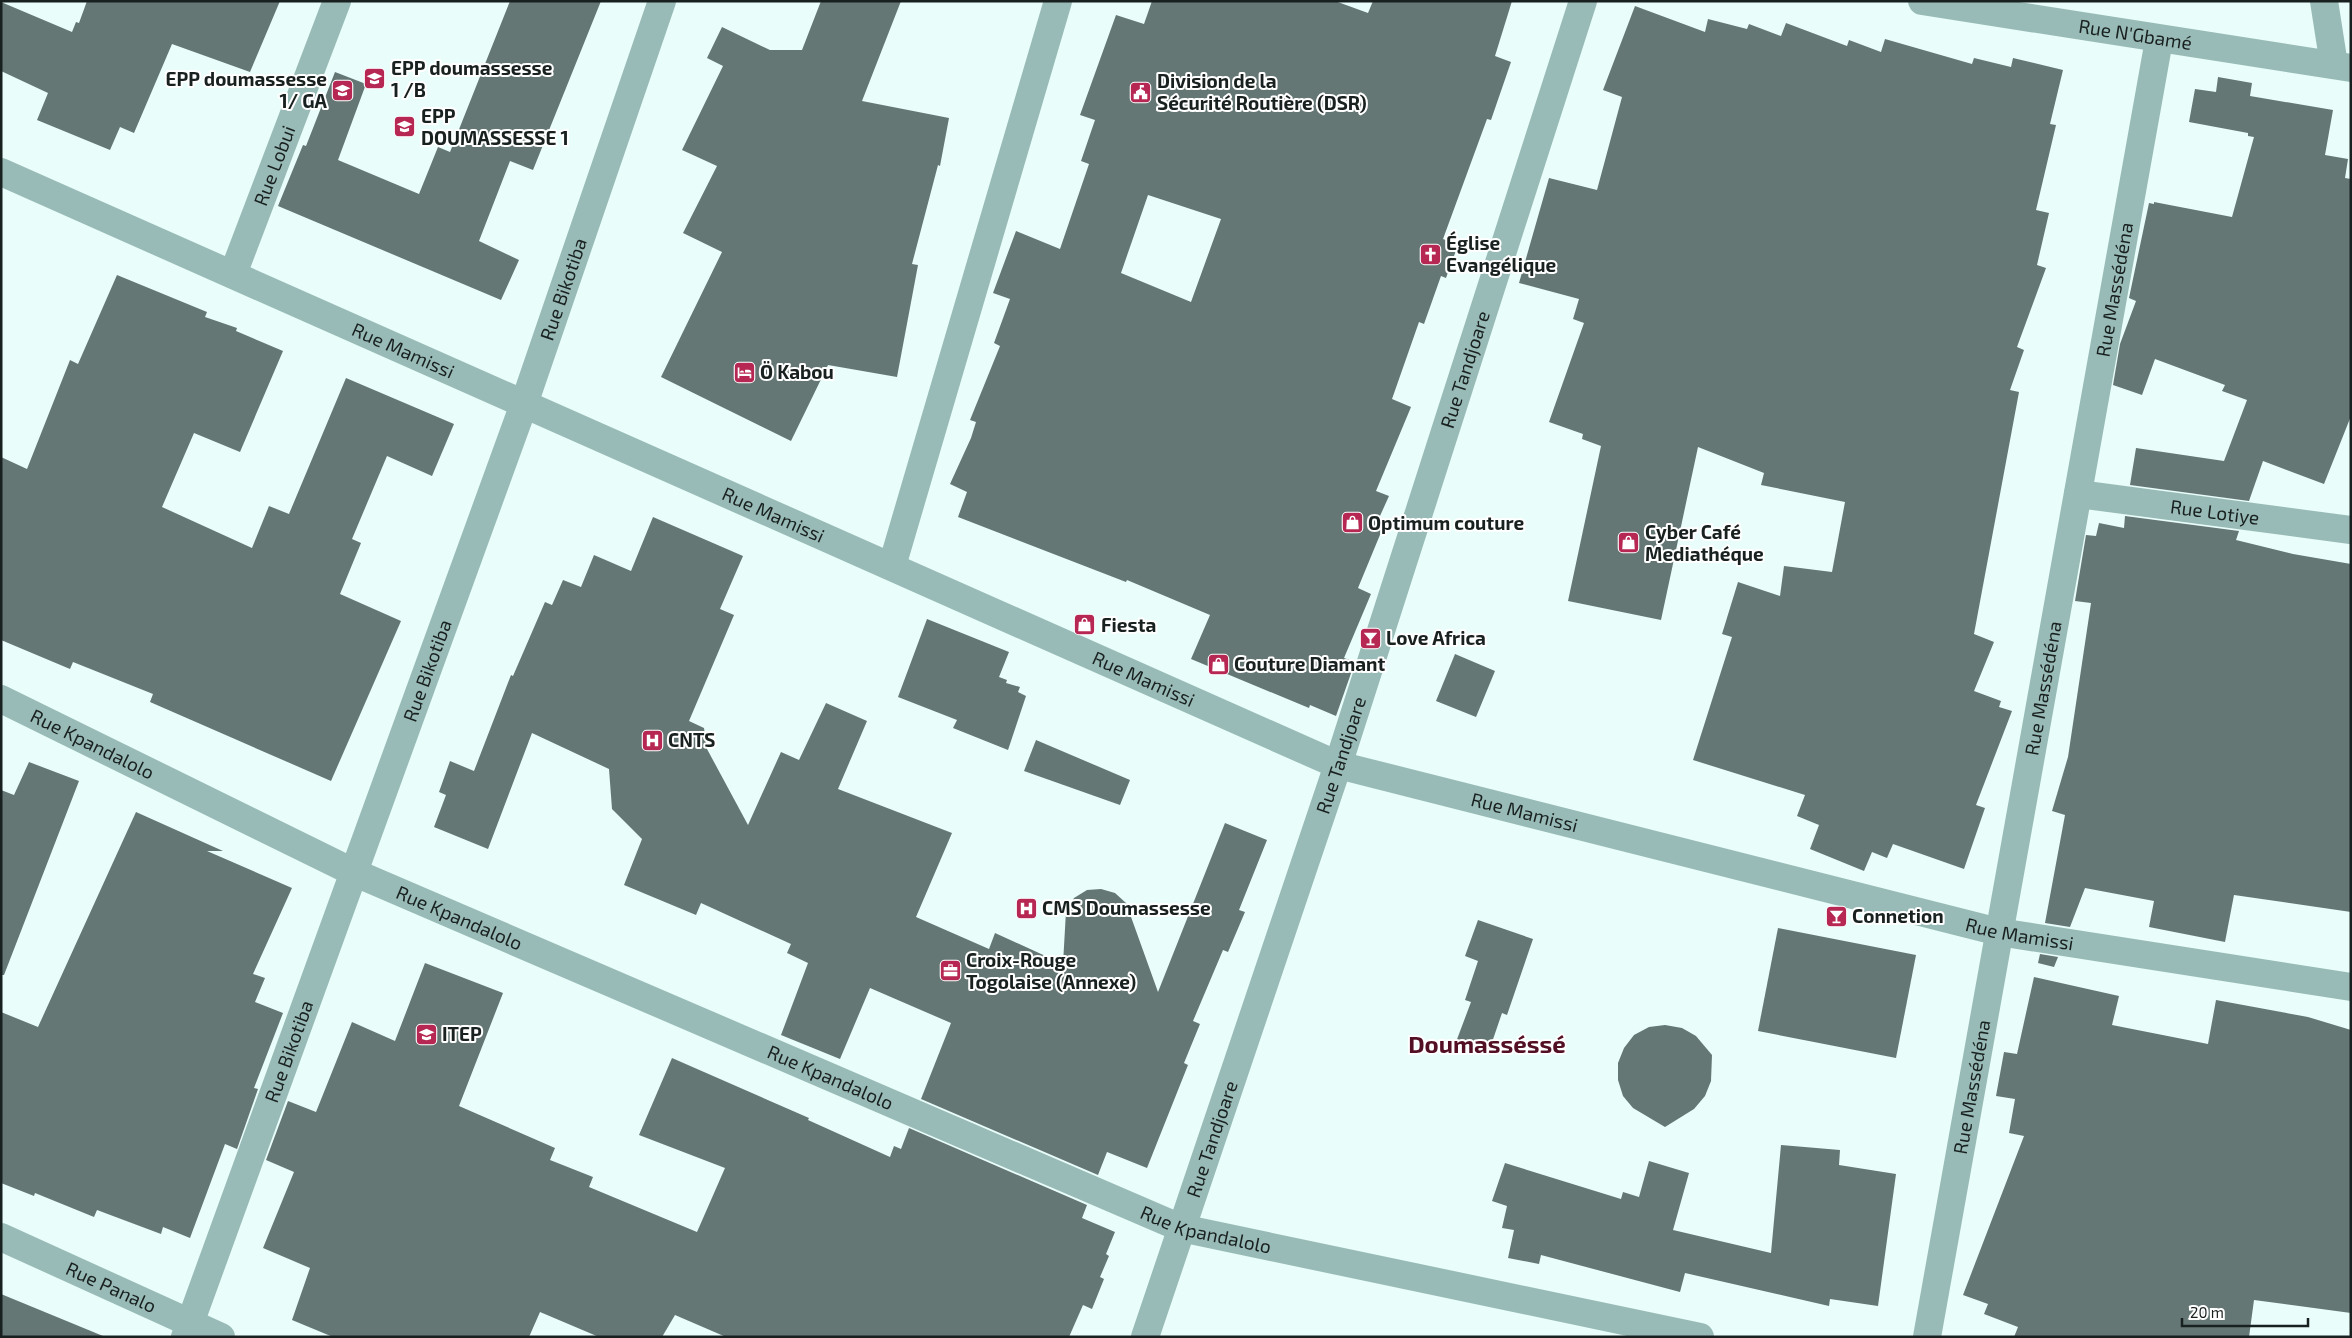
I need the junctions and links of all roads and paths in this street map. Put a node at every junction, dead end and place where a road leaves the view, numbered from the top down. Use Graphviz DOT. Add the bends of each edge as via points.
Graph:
graph roads {
  1 [pos="337,1"];
  2 [pos="662,1"];
  3 [pos="1058,1"];
  4 [pos="1584,1"];
  5 [pos="1922,1"];
  6 [pos="2324,1"];
  7 [pos="2160,40"];
  8 [pos="2342,66"];
  9 [pos="1,172"];
  10 [pos="233,274"];
  11 [pos="524,404"];
  12 [pos="2078,494"];
  13 [pos="2351,530"];
  14 [pos="892,566"];
  15 [pos="1,699"];
  16 [pos="1338,764"];
  17 [pos="353,872"];
  18 [pos="1999,932"];
  19 [pos="2351,987"];
  20 [pos="1181,1228"];
  21 [pos="1,1237"];
  22 [pos="188,1330"];
  23 [pos="221,1337"];
  24 [pos="1146,1337"];
  25 [pos="1700,1337"];
  26 [pos="1928,1337"];
  1 -- 10 [label="street, Rue Lobui"];
  2 -- 11 [label="street, Rue Bikotiba"];
  3 -- 14 [label="street"];
  4 -- 16 [label="street, Rue Tandjoare"];
  5 -- 7 [label="street, Rue N'Gbamé"];
  6 -- 8 [label="street"];
  7 -- 8 [label="street, Rue N'Gbamé"];
  7 -- 12 [label="street, Rue Massédéna"];
  9 -- 10 [label="street, Rue Mamissi"];
  10 -- 11 [label="street, Rue Mamissi"];
  11 -- 14 [label="street, Rue Mamissi"];
  11 -- 17 [label="street, Rue Bikotiba"];
  12 -- 13 [label="street, Rue Lotiye"];
  12 -- 18 [label="street, Rue Massédéna"];
  14 -- 16 [label="street, Rue Mamissi"];
  15 -- 17 [label="street, Rue Kpandalolo"];
  16 -- 18 [label="street, Rue Mamissi"];
  16 -- 20 [label="street, Rue Tandjoare"];
  17 -- 20 [label="street, Rue Kpandalolo"];
  17 -- 22 [label="street, Rue Bikotiba"];
  18 -- 19 [label="street, Rue Mamissi"];
  18 -- 26 [label="street, Rue Massédéna"];
  20 -- 24 [label="street, Rue Tandjoare"];
  20 -- 25 [label="street, Rue Kpandalolo"];
  21 -- 22 [label="street, Rue Panalo"];
  22 -- 23 [label="street, Rue Panalo"];
}
